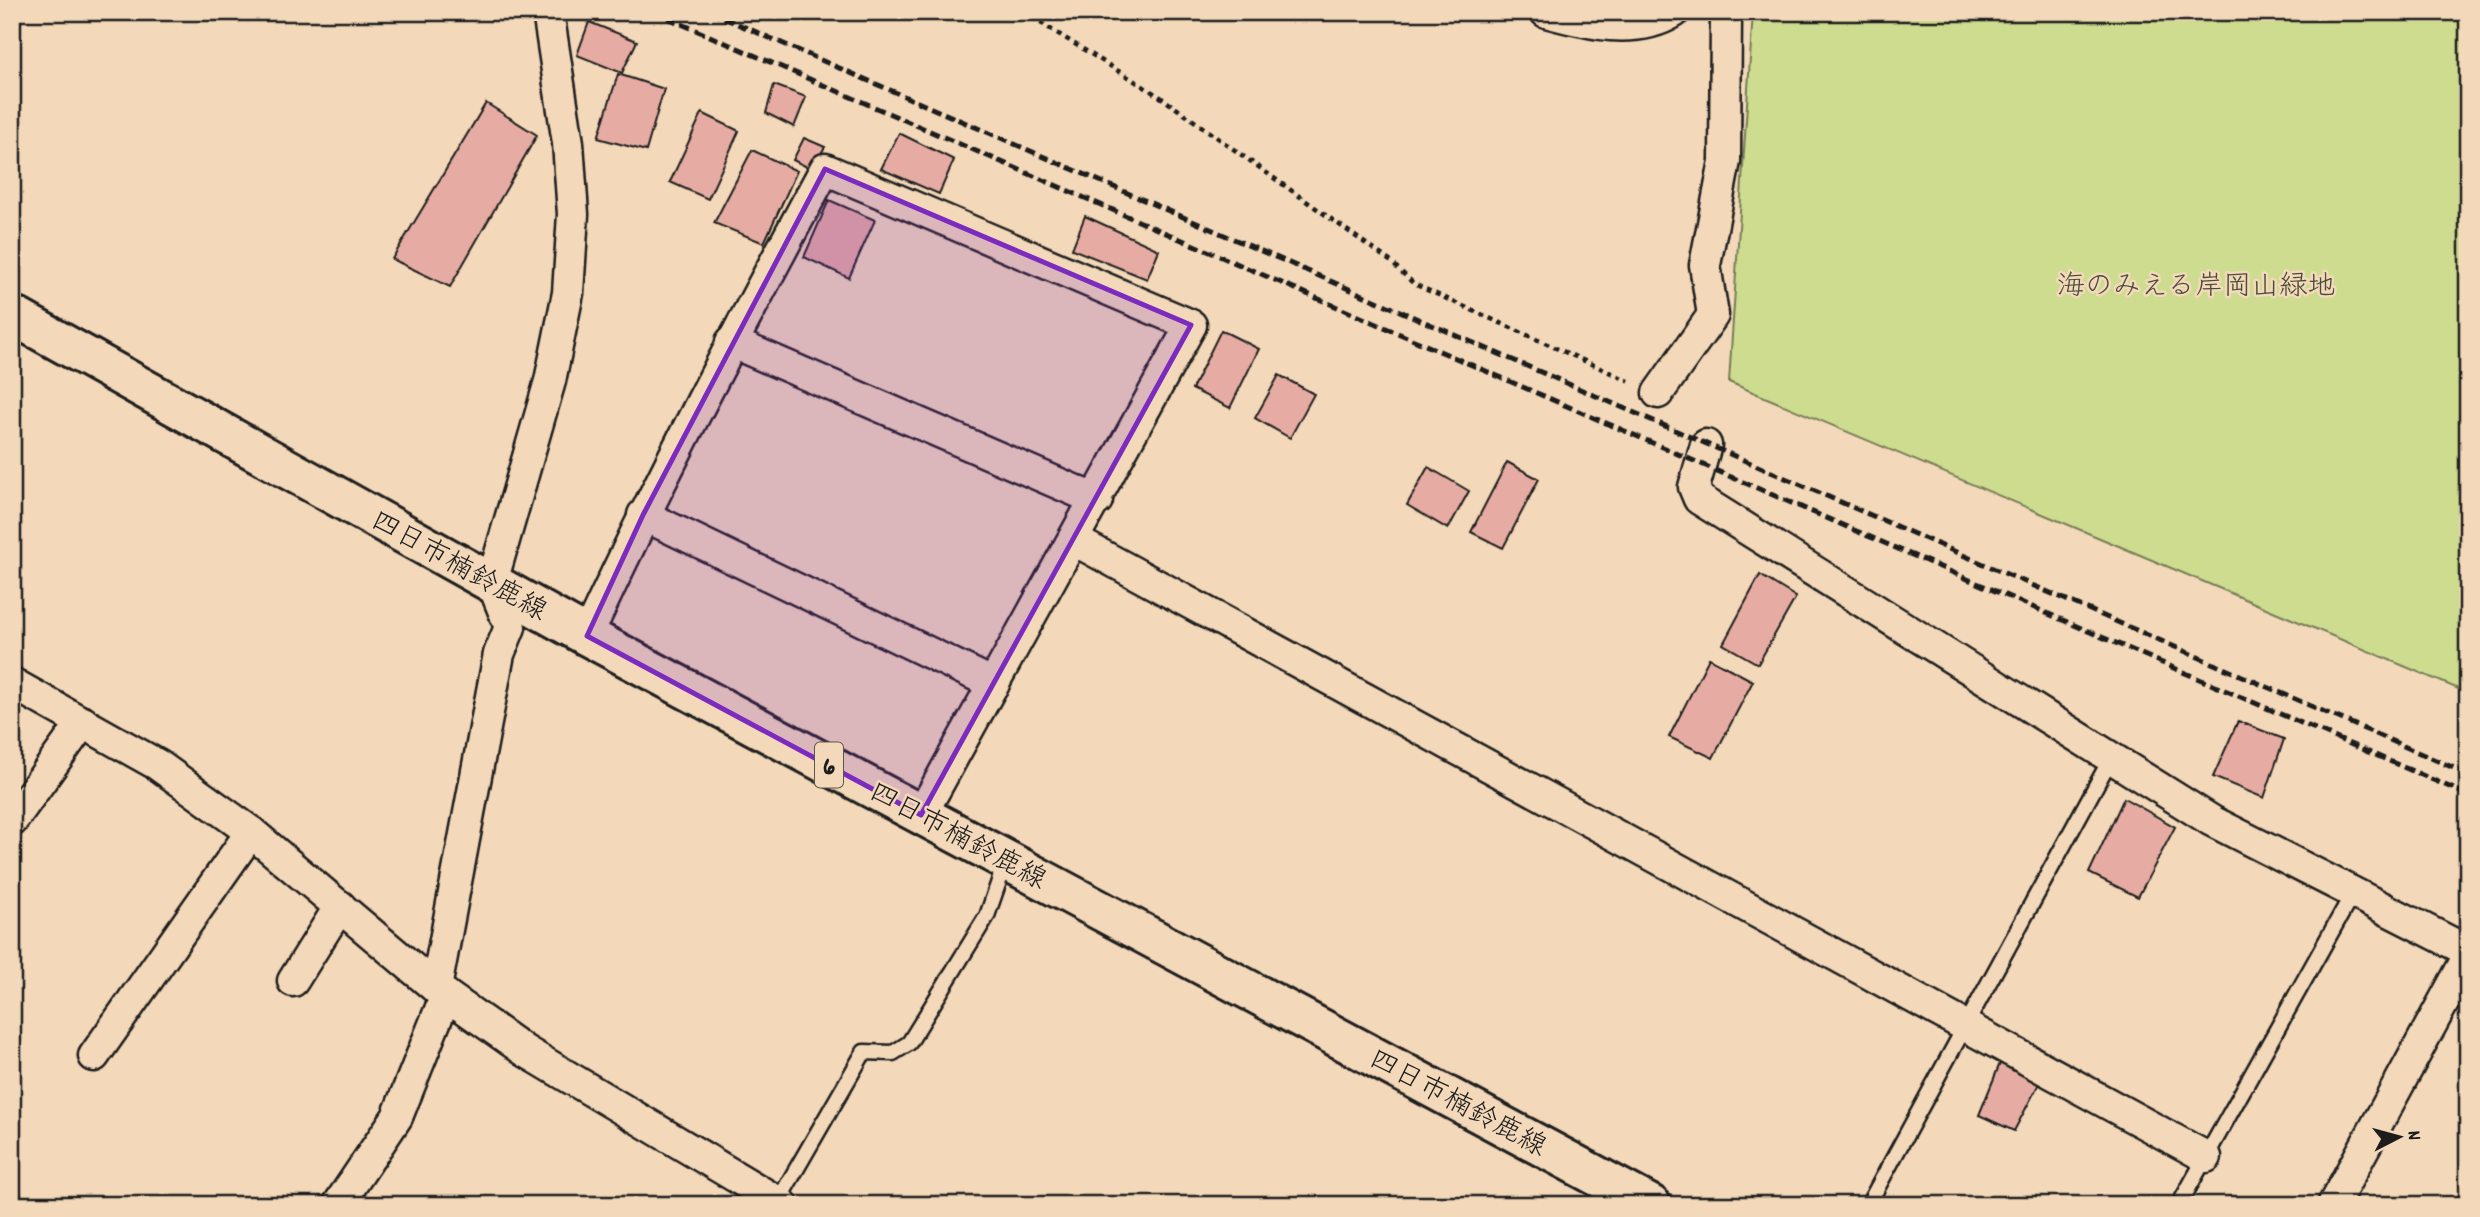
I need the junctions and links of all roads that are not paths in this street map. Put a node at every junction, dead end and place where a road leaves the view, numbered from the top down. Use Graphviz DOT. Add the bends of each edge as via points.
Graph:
graph roads {
  1 [pos="548,12"];
  2 [pos="1546,12"];
  3 [pos="1674,12"];
  4 [pos="1726,12"];
  5 [pos="12,315"];
  6 [pos="731,342"];
  7 [pos="1658,393"];
  8 [pos="1706,445"];
  9 [pos="1097,500"];
  10 [pos="643,515"];
  11 [pos="1074,540"];
  12 [pos="492,582"];
  13 [pos="587,636"];
  14 [pos="12,683"];
  15 [pos="994,684"];
  16 [pos="83,722"];
  17 [pos="2112,758"];
  18 [pos="921,815"];
  19 [pos="12,821"];
  20 [pos="251,832"];
  21 [pos="1007,860"];
  22 [pos="2353,893"];
  23 [pos="340,906"];
  24 [pos="2468,951"];
  25 [pos="2468,957"];
  26 [pos="293,981"];
  27 [pos="441,992"];
  28 [pos="1965,1026"];
  29 [pos="94,1056"];
  30 [pos="2206,1157"];
  31 [pos="780,1203"];
  32 [pos="338,1205"];
  33 [pos="1651,1205"];
  34 [pos="1868,1205"];
  35 [pos="2179,1205"];
  36 [pos="2333,1205"];
  1 -- 12 [label="street" via="568,143 573,214 568,293 550,381"];
  2 -- 3 [label="street" via="1610,26 1659,22"];
  4 -- 7 [label="street" via="1725,161 1705,265 1713,315"];
  5 -- 12 [label="main road, 四日市楠鈴鹿線 / 6"];
  6 -- 9 [label="street"];
  6 -- 9 [label="street" via="825,169 1191,325"];
  6 -- 10 [label="street"];
  8 -- 17 [label="street" via="1694,487 1699,499"];
  9 -- 11 [label="street"];
  10 -- 13 [label="street"];
  10 -- 15 [label="street"];
  11 -- 15 [label="street"];
  11 -- 28 [label="street"];
  12 -- 13 [label="main road, 四日市楠鈴鹿線 / 6"];
  12 -- 27 [label="street" via="510,627 499,654"];
  13 -- 18 [label="main road, 四日市楠鈴鹿線 / 6"];
  14 -- 16 [label="street"];
  15 -- 18 [label="street"];
  16 -- 19 [label="street"];
  16 -- 20 [label="street" via="158,765"];
  17 -- 22 [label="street" via="2212,821"];
  17 -- 28 [label="lane"];
  18 -- 21 [label="main road, 四日市楠鈴鹿線 / 6"];
  20 -- 23 [label="street"];
  20 -- 29 [label="street"];
  21 -- 31 [label="lane" via="987,916 909,1043 893,1053 864,1052"];
  21 -- 33 [label="main road, 四日市楠鈴鹿線 / 6"];
  22 -- 24 [label="street"];
  22 -- 30 [label="lane"];
  23 -- 26 [label="street"];
  23 -- 27 [label="street"];
  25 -- 36 [label="street"];
  27 -- 31 [label="street" via="525,1051"];
  27 -- 32 [label="street" via="397,1117"];
  28 -- 30 [label="street"];
  28 -- 34 [label="lane"];
  30 -- 35 [label="lane"];
}
